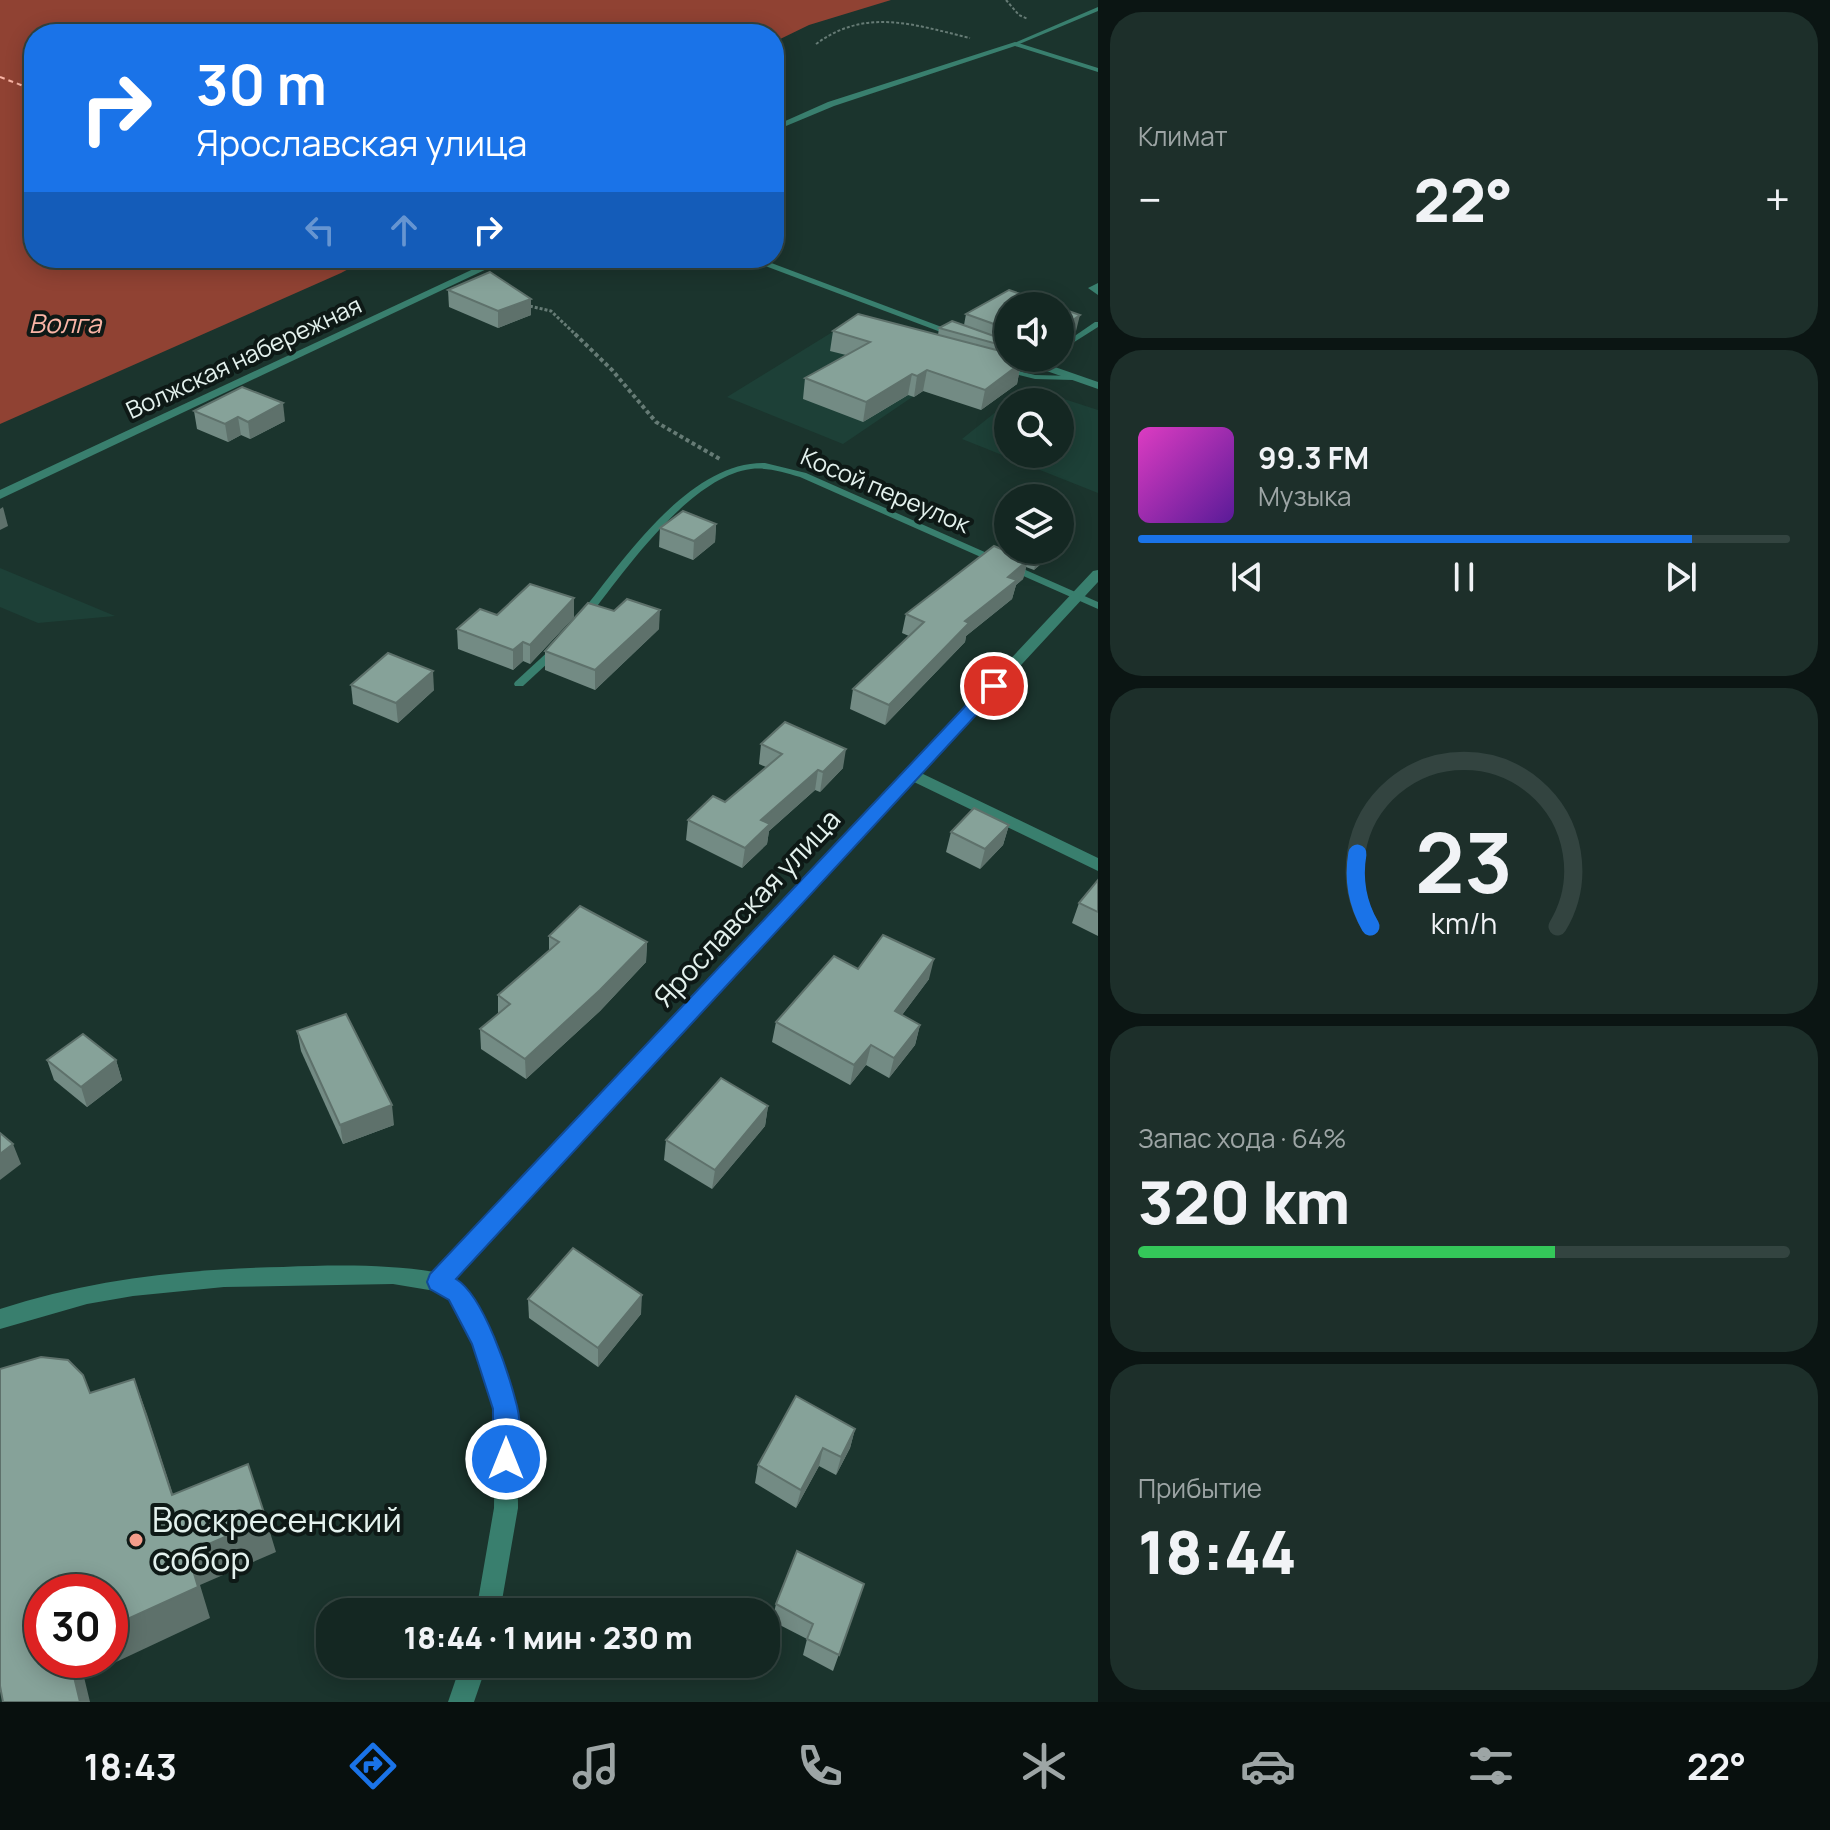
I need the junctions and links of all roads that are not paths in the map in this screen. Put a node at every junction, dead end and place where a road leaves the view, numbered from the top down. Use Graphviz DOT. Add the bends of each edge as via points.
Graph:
graph roads {
  1 [pos="1098,9"];
  2 [pos="1015,44"];
  3 [pos="1098,70"];
  4 [pos="784,125"];
  5 [pos="484,268"];
  6 [pos="776,268"];
  7 [pos="1098,285"];
  8 [pos="1098,293"];
  9 [pos="1098,324"];
  10 [pos="965,338"];
  11 [pos="1074,340"];
  12 [pos="990,364"];
  13 [pos="1062,372"];
  14 [pos="1073,378"];
  15 [pos="1098,386"];
  16 [pos="0,495"];
  17 [pos="1098,574"];
  18 [pos="1077,597"];
  19 [pos="1098,606"];
  20 [pos="576,625"];
  21 [pos="566,637"];
  22 [pos="519,684"];
  23 [pos="912,775"];
  24 [pos="1098,865"];
  25 [pos="439,1282"];
  26 [pos="0,1319"];
  27 [pos="490,1598"];
  28 [pos="469,1678"];
  29 [pos="461,1702"];
  1 -- 2 [label="street"];
  2 -- 3 [label="street"];
  2 -- 4 [label="street"];
  5 -- 16 [label="street, Волжская набережная"];
  6 -- 10 [label="street"];
  7 -- 8 [label="lane" via="1092,288"];
  9 -- 11 [label="lane"];
  12 -- 14 [label="lane" via="1035,377"];
  13 -- 14 [label="street"];
  14 -- 15 [label="street"];
  17 -- 18 [label="street, Ярославская улица"];
  18 -- 19 [label="lane, Косой переулок"];
  18 -- 20 [label="lane, Косой переулок" via="777,467 738,470 703,488 664,520"];
  18 -- 23 [label="street, Ярославская улица"];
  21 -- 22 [label="lane"];
  23 -- 24 [label="street"];
  23 -- 25 [label="street, Ярославская улица"];
  25 -- 26 [label="street" via="361,1274 142,1285 57,1301"];
  25 -- 27 [label="street" via="458,1293 467,1307 506,1409 506,1508"];
  28 -- 29 [label="street"];
}
